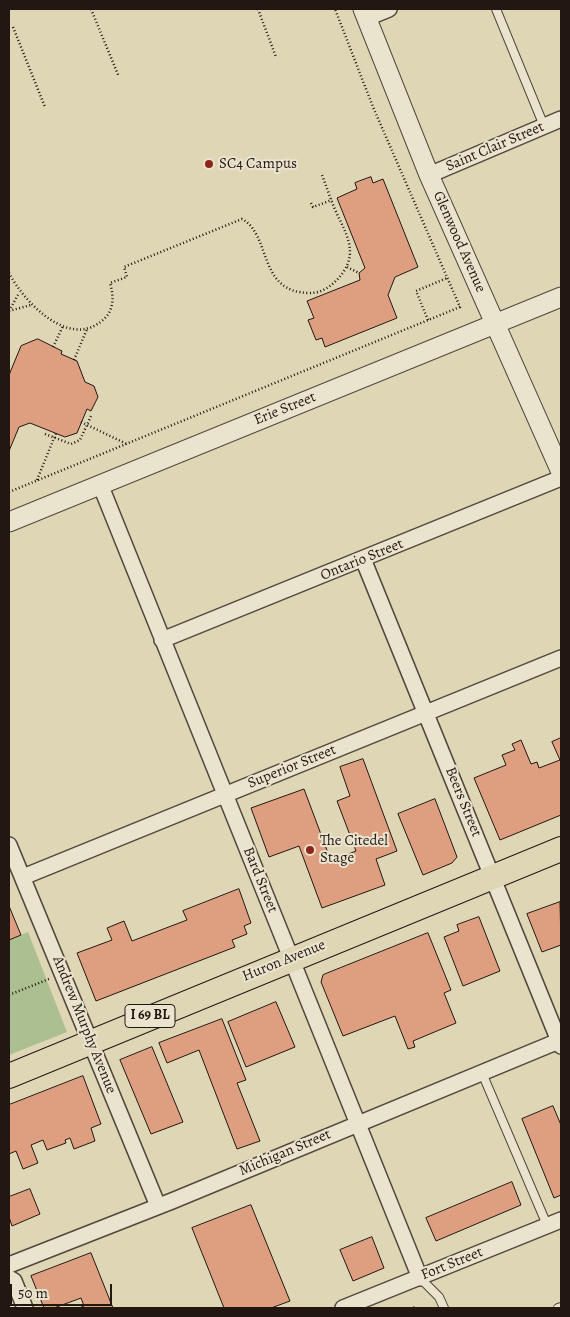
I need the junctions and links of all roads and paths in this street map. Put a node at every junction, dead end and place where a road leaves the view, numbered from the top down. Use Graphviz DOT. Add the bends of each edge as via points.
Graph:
graph roads {
  1 [pos="91,9"];
  2 [pos="258,9"];
  3 [pos="335,9"];
  4 [pos="389,9"];
  5 [pos="496,9"];
  6 [pos="365,13"];
  7 [pos="13,27"];
  8 [pos="276,56"];
  9 [pos="118,77"];
  10 [pos="45,107"];
  11 [pos="561,119"];
  12 [pos="544,126"];
  13 [pos="322,174"];
  14 [pos="429,174"];
  15 [pos="332,200"];
  16 [pos="311,203"];
  17 [pos="347,267"];
  18 [pos="9,273"];
  19 [pos="359,273"];
  20 [pos="447,278"];
  21 [pos="20,292"];
  22 [pos="561,297"];
  23 [pos="32,305"];
  24 [pos="9,311"];
  25 [pos="428,320"];
  26 [pos="495,324"];
  27 [pos="63,326"];
  28 [pos="87,329"];
  29 [pos="53,347"];
  30 [pos="74,360"];
  31 [pos="92,414"];
  32 [pos="81,422"];
  33 [pos="87,425"];
  34 [pos="56,433"];
  35 [pos="46,434"];
  36 [pos="54,438"];
  37 [pos="128,444"];
  38 [pos="561,472"];
  39 [pos="561,478"];
  40 [pos="37,481"];
  41 [pos="100,484"];
  42 [pos="9,492"];
  43 [pos="9,522"];
  44 [pos="363,559"];
  45 [pos="162,640"];
  46 [pos="561,658"];
  47 [pos="426,712"];
  48 [pos="225,793"];
  49 [pos="9,845"];
  50 [pos="561,849"];
  51 [pos="493,876"];
  52 [pos="23,877"];
  53 [pos="292,958"];
  54 [pos="62,974"];
  55 [pos="9,995"];
  56 [pos="90,1041"];
  57 [pos="561,1042"];
  58 [pos="482,1073"];
  59 [pos="9,1076"];
  60 [pos="358,1123"];
  61 [pos="158,1206"];
  62 [pos="561,1220"];
  63 [pos="547,1225"];
  64 [pos="9,1265"];
  65 [pos="9,1278"];
  66 [pos="420,1278"];
  67 [pos="561,1307"];
  68 [pos="25,1308"];
  69 [pos="343,1308"];
  70 [pos="444,1308"];
  71 [pos="558,1308"];
  1 -- 9 [label="path"];
  2 -- 8 [label="path"];
  3 -- 20 [label="path"];
  4 -- 6 [label="street"];
  5 -- 12 [label="lane"];
  6 -- 14 [label="street, Glenwood Avenue"];
  7 -- 10 [label="path"];
  11 -- 12 [label="street, Saint Clair Street"];
  12 -- 14 [label="street, Saint Clair Street"];
  13 -- 15 [label="path"];
  14 -- 26 [label="street, Glenwood Avenue"];
  15 -- 16 [label="path" via="313,207"];
  15 -- 17 [label="path" via="350,242"];
  17 -- 19 [label="path"];
  17 -- 28 [label="path" via="326,289 306,293 290,289 271,272 253,228 242,219 124,267 127,277 110,283 113,292 110,311"];
  18 -- 21 [label="path"];
  20 -- 25 [label="path" via="416,291"];
  20 -- 25 [label="path" via="460,307"];
  21 -- 23 [label="path"];
  21 -- 24 [label="path"];
  22 -- 26 [label="street, Erie Street"];
  23 -- 24 [label="path"];
  23 -- 27 [label="path"];
  25 -- 37 [label="path"];
  26 -- 38 [label="street, Glenwood Avenue"];
  26 -- 41 [label="street, Erie Street"];
  27 -- 28 [label="path"];
  27 -- 29 [label="path"];
  28 -- 30 [label="path"];
  31 -- 33 [label="path"];
  32 -- 33 [label="path"];
  33 -- 36 [label="path" via="80,440 71,444"];
  33 -- 37 [label="path"];
  34 -- 36 [label="path"];
  35 -- 36 [label="path"];
  36 -- 40 [label="path"];
  37 -- 40 [label="path"];
  39 -- 44 [label="street, Ontario Street"];
  40 -- 42 [label="path"];
  41 -- 43 [label="street, Erie Street"];
  41 -- 45 [label="street, Bard Street"];
  44 -- 45 [label="street, Ontario Street"];
  44 -- 47 [label="street, Beers Street"];
  45 -- 48 [label="street, Bard Street"];
  46 -- 47 [label="street, Superior Street"];
  47 -- 48 [label="street, Superior Street"];
  47 -- 51 [label="street, Beers Street"];
  48 -- 52 [label="street, Superior Street"];
  48 -- 53 [label="street, Bard Street"];
  49 -- 52 [label="street, Andrew Murphy Avenue"];
  50 -- 51 [label="main road, Huron Avenue / I 69 BL"];
  51 -- 53 [label="main road, Huron Avenue / I 69 BL"];
  51 -- 57 [label="street, Beers Street"];
  52 -- 54 [label="street, Andrew Murphy Avenue"];
  53 -- 56 [label="main road, Huron Avenue / I 69 BL"];
  53 -- 60 [label="street, Bard Street"];
  54 -- 55 [label="path"];
  54 -- 56 [label="street, Andrew Murphy Avenue"];
  56 -- 59 [label="main road, Huron Avenue / I 69 BL"];
  56 -- 61 [label="street, Andrew Murphy Avenue"];
  57 -- 58 [label="street, Michigan Street"];
  58 -- 60 [label="street, Michigan Street"];
  58 -- 63 [label="lane"];
  60 -- 61 [label="street, Michigan Street"];
  60 -- 66 [label="street, Bard Street"];
  61 -- 64 [label="street, Michigan Street"];
  62 -- 63 [label="street, Fort Street"];
  63 -- 66 [label="street, Fort Street"];
  65 -- 68 [label="street" via="14,1281"];
  66 -- 69 [label="street, Fort Street"];
  66 -- 70 [label="lane" via="439,1297"];
  67 -- 71 [label="lane"];
}
